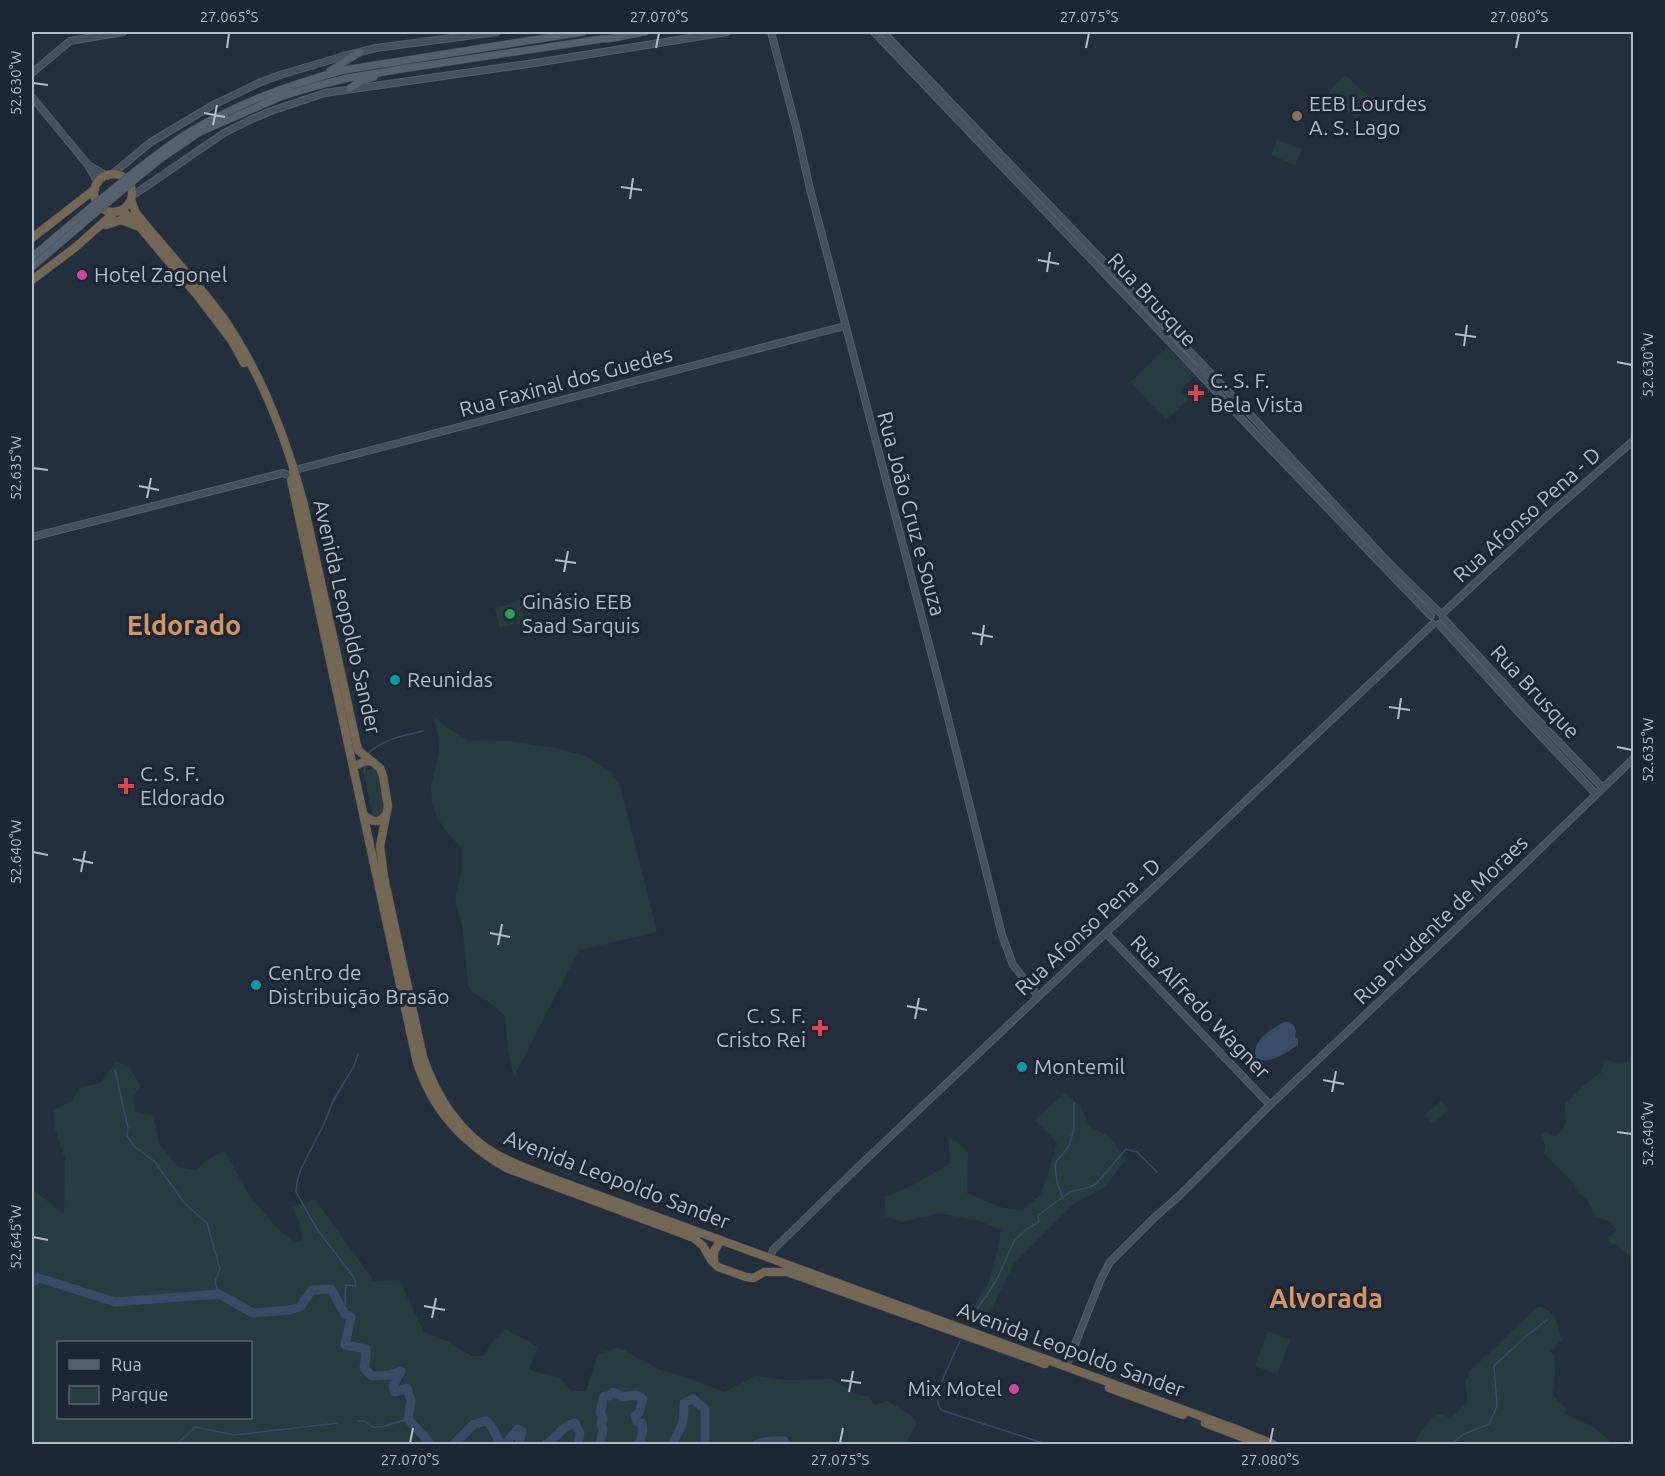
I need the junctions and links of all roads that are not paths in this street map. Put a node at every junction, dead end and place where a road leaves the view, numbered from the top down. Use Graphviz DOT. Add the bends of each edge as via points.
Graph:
graph roads {
  1 [pos="123,32"];
  2 [pos="497,32"];
  3 [pos="583,32"];
  4 [pos="596,32"];
  5 [pos="645,32"];
  6 [pos="727,32"];
  7 [pos="771,32"];
  8 [pos="874,32"];
  9 [pos="883,32"];
  10 [pos="617,34"];
  11 [pos="602,39"];
  12 [pos="360,52"];
  13 [pos="408,68"];
  14 [pos="32,73"];
  15 [pos="323,75"];
  16 [pos="350,88"];
  17 [pos="32,97"];
  18 [pos="88,165"];
  19 [pos="136,174"];
  20 [pos="109,175"];
  21 [pos="96,186"];
  22 [pos="131,198"];
  23 [pos="92,211"];
  24 [pos="118,212"];
  25 [pos="138,227"];
  26 [pos="97,230"];
  27 [pos="32,238"];
  28 [pos="32,257"];
  29 [pos="32,267"];
  30 [pos="32,280"];
  31 [pos="845,326"];
  32 [pos="1634,440"];
  33 [pos="295,473"];
  34 [pos="32,537"];
  35 [pos="1442,615"];
  36 [pos="1431,616"];
  37 [pos="1436,624"];
  38 [pos="1634,758"];
  39 [pos="373,762"];
  40 [pos="353,767"];
  41 [pos="1603,788"];
  42 [pos="1596,794"];
  43 [pos="387,812"];
  44 [pos="364,815"];
  45 [pos="1106,933"];
  46 [pos="1038,996"];
  47 [pos="1270,1105"];
  48 [pos="721,1240"];
  49 [pos="770,1257"];
  50 [pos="714,1263"];
  51 [pos="764,1272"];
  52 [pos="1066,1367"];
  53 [pos="1260,1444"];
  54 [pos="1273,1444"];
  1 -- 14 [label="street" via="70,41"];
  2 -- 12 [label="street"];
  3 -- 15 [label="main road"];
  4 -- 11 [label="main road"];
  5 -- 10 [label="main road"];
  6 -- 16 [label="street"];
  7 -- 31 [label="street, Rua João Cruz e Souza"];
  8 -- 36 [label="street, Rua Brusque"];
  9 -- 35 [label="street, Rua Brusque"];
  10 -- 11 [label="main road" via="609,40"];
  11 -- 13 [label="main road"];
  12 -- 15 [label="main road"];
  12 -- 20 [label="street" via="280,75 213,105 152,142"];
  13 -- 16 [label="main road" via="361,81"];
  13 -- 19 [label="main road" via="348,78 280,97 200,132"];
  15 -- 19 [label="main road" via="214,118"];
  16 -- 22 [label="street" via="271,111 224,133"];
  17 -- 18 [label="street"];
  18 -- 20 [label="street"];
  18 -- 21 [label="street"];
  19 -- 23 [label="main road, bridge"];
  20 -- 21 [label="highway"];
  20 -- 22 [label="highway" via="127,181"];
  21 -- 24 [label="highway" via="100,207"];
  21 -- 27 [label="highway"];
  22 -- 24 [label="highway"];
  22 -- 33 [label="highway, Avenida Leopoldo Sander" via="136,213 219,312 238,342 268,396"];
  23 -- 28 [label="main road"];
  23 -- 29 [label="main road"];
  24 -- 25 [label="highway, Avenida Leopoldo Sander" via="132,218"];
  24 -- 26 [label="highway"];
  25 -- 26 [label="highway" via="121,220"];
  25 -- 33 [label="highway, Avenida Leopoldo Sander" via="198,295 232,341 258,387"];
  26 -- 30 [label="highway"];
  31 -- 33 [label="street, Rua Faxinal dos Guedes"];
  31 -- 46 [label="street, Rua João Cruz e Souza" via="1002,935 1013,965"];
  32 -- 35 [label="street, Rua Afonso Pena - D"];
  33 -- 34 [label="street, Rua Faxinal dos Guedes"];
  33 -- 39 [label="highway, Avenida Leopoldo Sander" via="358,750"];
  33 -- 40 [label="highway, Avenida Leopoldo Sander" via="291,480"];
  35 -- 36 [label="street" via="1435,612"];
  35 -- 37 [label="street" via="1442,622"];
  35 -- 41 [label="street, Rua Brusque"];
  36 -- 37 [label="street"];
  37 -- 42 [label="street, Rua Brusque"];
  37 -- 45 [label="street, Rua Afonso Pena - D"];
  38 -- 41 [label="street, Rua Prudente de Moraes"];
  39 -- 40 [label="highway"];
  39 -- 43 [label="highway, Avenida Leopoldo Sander" via="382,772"];
  40 -- 44 [label="highway, Avenida Leopoldo Sander"];
  41 -- 42 [label="street, Rua Prudente de Moraes"];
  42 -- 47 [label="street, Rua Prudente de Moraes"];
  43 -- 44 [label="highway" via="376,822"];
  43 -- 48 [label="highway, Avenida Leopoldo Sander" via="380,846 384,877 423,1057 442,1101 470,1135 516,1164"];
  44 -- 50 [label="highway, Avenida Leopoldo Sander" via="417,1063 441,1113 463,1137 506,1168 694,1238"];
  45 -- 46 [label="street, Rua Afonso Pena - D"];
  45 -- 47 [label="street, Rua Alfredo Wagner"];
  46 -- 49 [label="street, Rua Afonso Pena - D" via="781,1242"];
  47 -- 52 [label="street, Rua Prudente de Moraes" via="1110,1263"];
  48 -- 49 [label="highway, Avenida Leopoldo Sander"];
  48 -- 50 [label="highway" via="714,1251"];
  49 -- 51 [label="highway"];
  49 -- 52 [label="highway, Avenida Leopoldo Sander"];
  50 -- 51 [label="highway, Avenida Leopoldo Sander" via="746,1277 754,1278"];
  51 -- 53 [label="highway, Avenida Leopoldo Sander" via="787,1272"];
  52 -- 54 [label="highway, Avenida Leopoldo Sander"];
}
